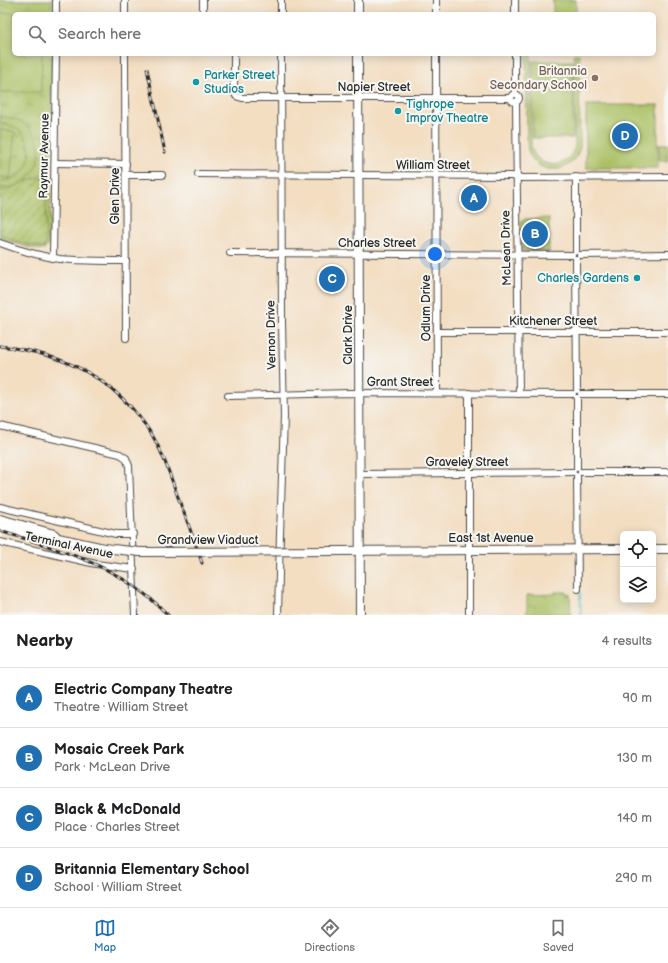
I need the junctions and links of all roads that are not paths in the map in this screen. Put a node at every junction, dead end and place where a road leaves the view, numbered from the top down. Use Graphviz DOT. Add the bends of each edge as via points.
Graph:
graph roads {
  1 [pos="56,0"];
  2 [pos="125,0"];
  3 [pos="203,0"];
  4 [pos="281,0"];
  5 [pos="358,0"];
  6 [pos="436,0"];
  7 [pos="515,0"];
  8 [pos="56,12"];
  9 [pos="125,12"];
  10 [pos="203,12"];
  11 [pos="281,12"];
  12 [pos="358,12"];
  13 [pos="436,12"];
  14 [pos="515,12"];
  15 [pos="56,56"];
  16 [pos="125,56"];
  17 [pos="234,56"];
  18 [pos="281,56"];
  19 [pos="358,56"];
  20 [pos="436,56"];
  21 [pos="516,56"];
  22 [pos="281,98"];
  23 [pos="358,98"];
  24 [pos="514,98"];
  25 [pos="437,99"];
  26 [pos="55,163"];
  27 [pos="126,164"];
  28 [pos="198,174"];
  29 [pos="126,175"];
  30 [pos="162,175"];
  31 [pos="359,175"];
  32 [pos="281,176"];
  33 [pos="437,176"];
  34 [pos="517,177"];
  35 [pos="668,177"];
  36 [pos="576,178"];
  37 [pos="0,243"];
  38 [pos="230,253"];
  39 [pos="282,253"];
  40 [pos="359,253"];
  41 [pos="437,254"];
  42 [pos="518,254"];
  43 [pos="668,254"];
  44 [pos="576,255"];
  45 [pos="53,258"];
  46 [pos="126,261"];
  47 [pos="437,332"];
  48 [pos="518,332"];
  49 [pos="577,332"];
  50 [pos="668,332"];
  51 [pos="126,338"];
  52 [pos="360,393"];
  53 [pos="437,393"];
  54 [pos="283,394"];
  55 [pos="469,394"];
  56 [pos="519,394"];
  57 [pos="577,394"];
  58 [pos="668,394"];
  59 [pos="228,396"];
  60 [pos="0,426"];
  61 [pos="469,472"];
  62 [pos="577,472"];
  63 [pos="668,472"];
  64 [pos="360,474"];
  65 [pos="0,507"];
  66 [pos="0,519"];
  67 [pos="0,527"];
  68 [pos="133,534"];
  69 [pos="58,538"];
  70 [pos="0,542"];
  71 [pos="620,549"];
  72 [pos="656,549"];
  73 [pos="668,549"];
  74 [pos="469,550"];
  75 [pos="578,550"];
  76 [pos="360,551"];
  77 [pos="134,569"];
  78 [pos="578,589"];
  79 [pos="136,615"];
  80 [pos="278,615"];
  81 [pos="360,615"];
  82 [pos="469,615"];
  1 -- 8 [label="street"];
  2 -- 9 [label="street"];
  3 -- 10 [label="street"];
  4 -- 11 [label="street"];
  5 -- 12 [label="main road"];
  6 -- 13 [label="street"];
  7 -- 14 [label="street"];
  15 -- 26 [label="street, Raymur Avenue"];
  16 -- 27 [label="street, Glen Drive"];
  17 -- 22 [label="street, Napier Street" via="236,96"];
  18 -- 22 [label="street, Vernon Drive"];
  19 -- 23 [label="main road, Clark Drive"];
  20 -- 25 [label="street, Odlum Drive"];
  21 -- 24 [label="street, McLean Drive"];
  22 -- 23 [label="street, Napier Street"];
  22 -- 32 [label="street, Vernon Drive"];
  23 -- 25 [label="street, Napier Street"];
  23 -- 31 [label="main road, Clark Drive"];
  24 -- 25 [label="street, Napier Street"];
  24 -- 34 [label="street, McLean Drive"];
  25 -- 33 [label="street, Odlum Drive"];
  26 -- 27 [label="street"];
  26 -- 45 [label="street, Raymur Avenue"];
  27 -- 29 [label="street, Glen Drive"];
  28 -- 32 [label="street, William Street"];
  29 -- 30 [label="street"];
  29 -- 46 [label="street, Glen Drive"];
  31 -- 32 [label="street, William Street"];
  31 -- 33 [label="street, William Street"];
  31 -- 40 [label="main road, Clark Drive"];
  32 -- 39 [label="street, Vernon Drive"];
  33 -- 34 [label="street, William Street"];
  33 -- 41 [label="street, Odlum Drive"];
  34 -- 36 [label="street, William Street"];
  34 -- 42 [label="street, McLean Drive"];
  35 -- 36 [label="street, William Street"];
  36 -- 44 [label="street"];
  37 -- 45 [label="street"];
  38 -- 39 [label="street, Charles Street"];
  39 -- 40 [label="street, Charles Street"];
  39 -- 54 [label="street, Vernon Drive"];
  40 -- 41 [label="street, Charles Street"];
  40 -- 52 [label="main road, Clark Drive"];
  41 -- 42 [label="street, Charles Street"];
  41 -- 47 [label="street, Odlum Drive"];
  42 -- 44 [label="street, Charles Street"];
  42 -- 48 [label="street, McLean Drive"];
  43 -- 44 [label="street, Charles Street"];
  44 -- 49 [label="street"];
  45 -- 46 [label="street"];
  46 -- 51 [label="street, Glen Drive"];
  47 -- 48 [label="street, Kitchener Street"];
  47 -- 53 [label="street, Odlum Drive"];
  48 -- 49 [label="street, Kitchener Street"];
  48 -- 56 [label="street, McLean Drive"];
  49 -- 50 [label="street, Kitchener Street"];
  49 -- 57 [label="street"];
  52 -- 53 [label="street, Grant Street"];
  52 -- 54 [label="street, Grant Street"];
  52 -- 64 [label="main road, Clark Drive"];
  53 -- 55 [label="street, Grant Street"];
  54 -- 59 [label="street, Grant Street"];
  54 -- 80 [label="street, Vernon Drive"];
  55 -- 56 [label="street, Grant Street"];
  55 -- 61 [label="street"];
  56 -- 57 [label="street, Grant Street"];
  57 -- 58 [label="street, Grant Street"];
  57 -- 62 [label="street"];
  60 -- 68 [label="street" via="120,454 126,458 129,466"];
  61 -- 62 [label="street, Graveley Street"];
  61 -- 64 [label="street, Graveley Street"];
  61 -- 74 [label="street"];
  62 -- 63 [label="street, Graveley Street"];
  62 -- 75 [label="street"];
  64 -- 76 [label="main road, Clark Drive"];
  65 -- 68 [label="street, Terminal Avenue" via="116,534"];
  66 -- 69 [label="main road, Terminal Avenue" via="54,534"];
  67 -- 69 [label="main road, Terminal Avenue"];
  68 -- 77 [label="street"];
  69 -- 76 [label="main road, Grandview Viaduct, bridge" via="104,548 140,552"];
  70 -- 77 [label="street, Terminal Avenue" via="96,564"];
  71 -- 75 [label="main road, East 1st Avenue"];
  72 -- 73 [label="main road"];
  74 -- 75 [label="main road, East 1st Avenue"];
  74 -- 76 [label="main road, East 1st Avenue"];
  74 -- 82 [label="street"];
  75 -- 78 [label="street"];
  76 -- 81 [label="main road, Clark Drive"];
  77 -- 79 [label="street"];
}
